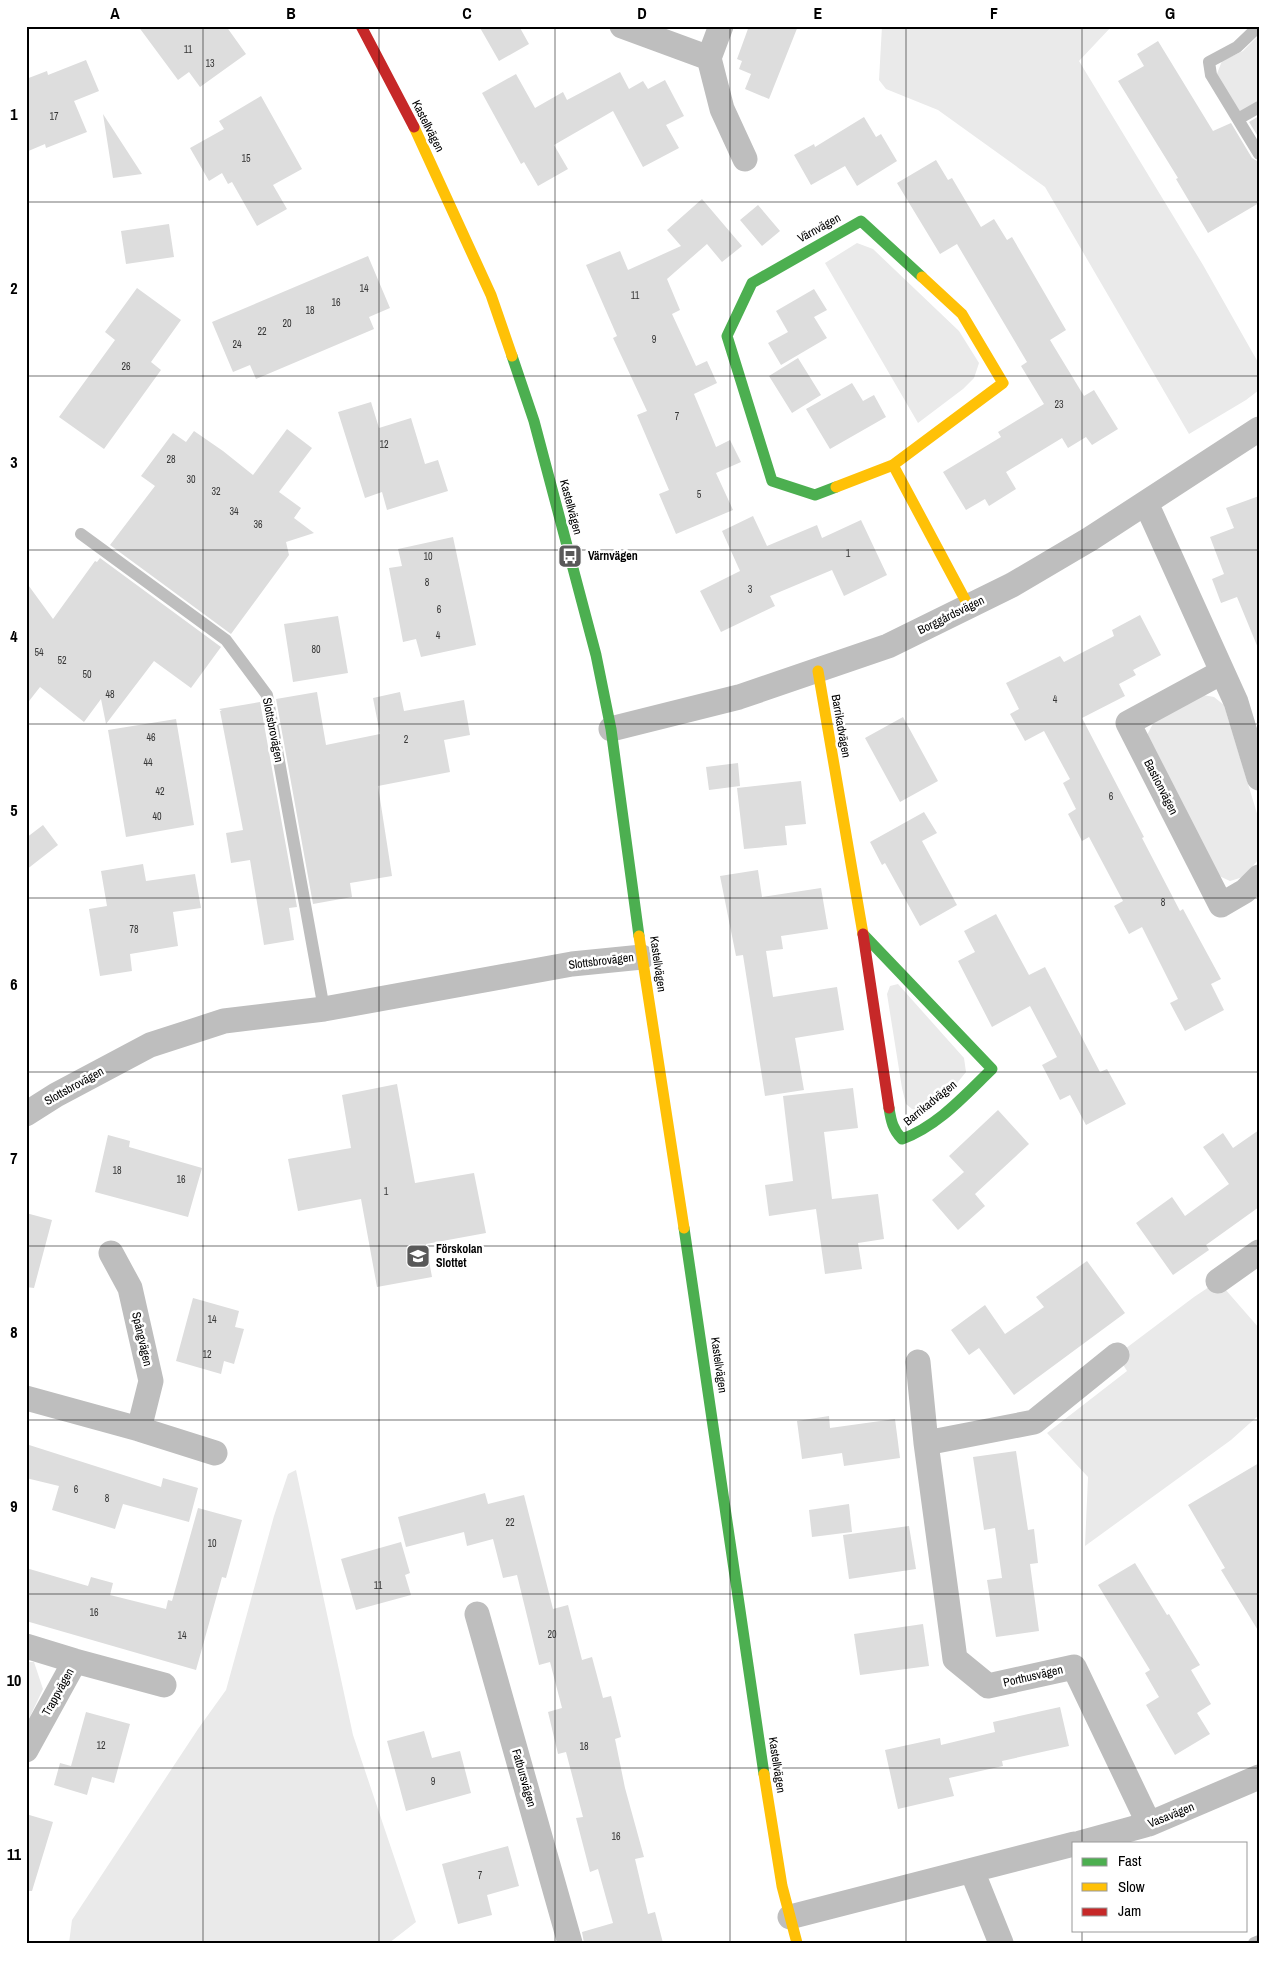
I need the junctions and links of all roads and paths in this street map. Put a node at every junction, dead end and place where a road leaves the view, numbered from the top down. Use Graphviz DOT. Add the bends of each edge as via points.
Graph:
graph roads {
  1 [pos="361,26"];
  2 [pos="622,26"];
  3 [pos="721,26"];
  4 [pos="1259,26"];
  5 [pos="708,58"];
  6 [pos="1259,107"];
  7 [pos="1238,119"];
  8 [pos="1259,154"];
  9 [pos="745,159"];
  10 [pos="1259,429"];
  11 [pos="893,465"];
  12 [pos="1146,502"];
  13 [pos="81,534"];
  14 [pos="969,606"];
  15 [pos="818,671"];
  16 [pos="1222,672"];
  17 [pos="611,729"];
  18 [pos="1259,778"];
  19 [pos="1259,877"];
  20 [pos="863,934"];
  21 [pos="642,956"];
  22 [pos="324,1009"];
  23 [pos="26,1114"];
  24 [pos="1259,1252"];
  25 [pos="111,1253"];
  26 [pos="1218,1282"];
  27 [pos="1117,1355"];
  28 [pos="918,1362"];
  29 [pos="26,1398"];
  30 [pos="139,1429"];
  31 [pos="926,1443"];
  32 [pos="215,1453"];
  33 [pos="478,1614"];
  34 [pos="26,1646"];
  35 [pos="75,1661"];
  36 [pos="164,1685"];
  37 [pos="26,1750"];
  38 [pos="1259,1777"];
  39 [pos="1149,1824"];
  40 [pos="1084,1842"];
  41 [pos="1072,1845"];
  42 [pos="972,1872"];
  43 [pos="790,1917"];
  44 [pos="1259,1941"];
  45 [pos="570,1943"];
  46 [pos="797,1943"];
  47 [pos="1001,1943"];
  48 [pos="1254,1943"];
  1 -- 17 [label="street, Kastellvägen" via="426,151 490,295 534,421 596,655"];
  2 -- 5 [label="street"];
  3 -- 5 [label="street"];
  4 -- 7 [label="lane" via="1236,47 1209,62 1211,75"];
  5 -- 9 [label="street" via="722,109"];
  6 -- 7 [label="lane"];
  7 -- 8 [label="lane"];
  10 -- 12 [label="street, Borggårdsvägen"];
  11 -- 11 [label="street, Värnvägen" via="814,495 772,481 728,336 752,283 860,221 962,314 1003,383"];
  11 -- 14 [label="street"];
  12 -- 14 [label="street, Borggårdsvägen" via="1090,540"];
  12 -- 16 [label="street"];
  13 -- 22 [label="lane, Slottsbrovägen" via="226,640 267,695"];
  14 -- 15 [label="street, Borggårdsvägen" via="888,646"];
  15 -- 17 [label="street, Borggårdsvägen" via="739,696"];
  15 -- 20 [label="street, Barrikadvägen"];
  16 -- 18 [label="street" via="1236,702"];
  16 -- 19 [label="street, Bastionvägen" via="1128,723 1221,905 1245,892"];
  17 -- 21 [label="street, Kastellvägen"];
  20 -- 20 [label="street, Barrikadvägen" via="892,1125 902,1140 911,1138 930,1124 992,1069"];
  21 -- 22 [label="street, Slottsbrovägen" via="572,964"];
  21 -- 43 [label="street, Kastellvägen" via="760,1748"];
  22 -- 23 [label="street, Slottsbrovägen" via="224,1021 150,1045"];
  24 -- 26 [label="street"];
  25 -- 30 [label="street, Spångvägen" via="130,1288 151,1381"];
  27 -- 31 [label="street" via="1034,1422"];
  28 -- 31 [label="street, Porthusvägen"];
  29 -- 30 [label="street"];
  30 -- 32 [label="street"];
  31 -- 39 [label="street, Porthusvägen" via="955,1660 988,1686 1074,1667"];
  33 -- 45 [label="street, Fatbursvägen"];
  34 -- 35 [label="street, Trappvägen"];
  35 -- 36 [label="street, Trappvägen"];
  35 -- 37 [label="street, Trappvägen"];
  38 -- 39 [label="street, Vasavägen"];
  39 -- 40 [label="street, Vasavägen"];
  41 -- 42 [label="street"];
  42 -- 43 [label="street"];
  42 -- 47 [label="street"];
  43 -- 46 [label="street, Kastellvägen"];
  44 -- 48 [label="lane"];
}
